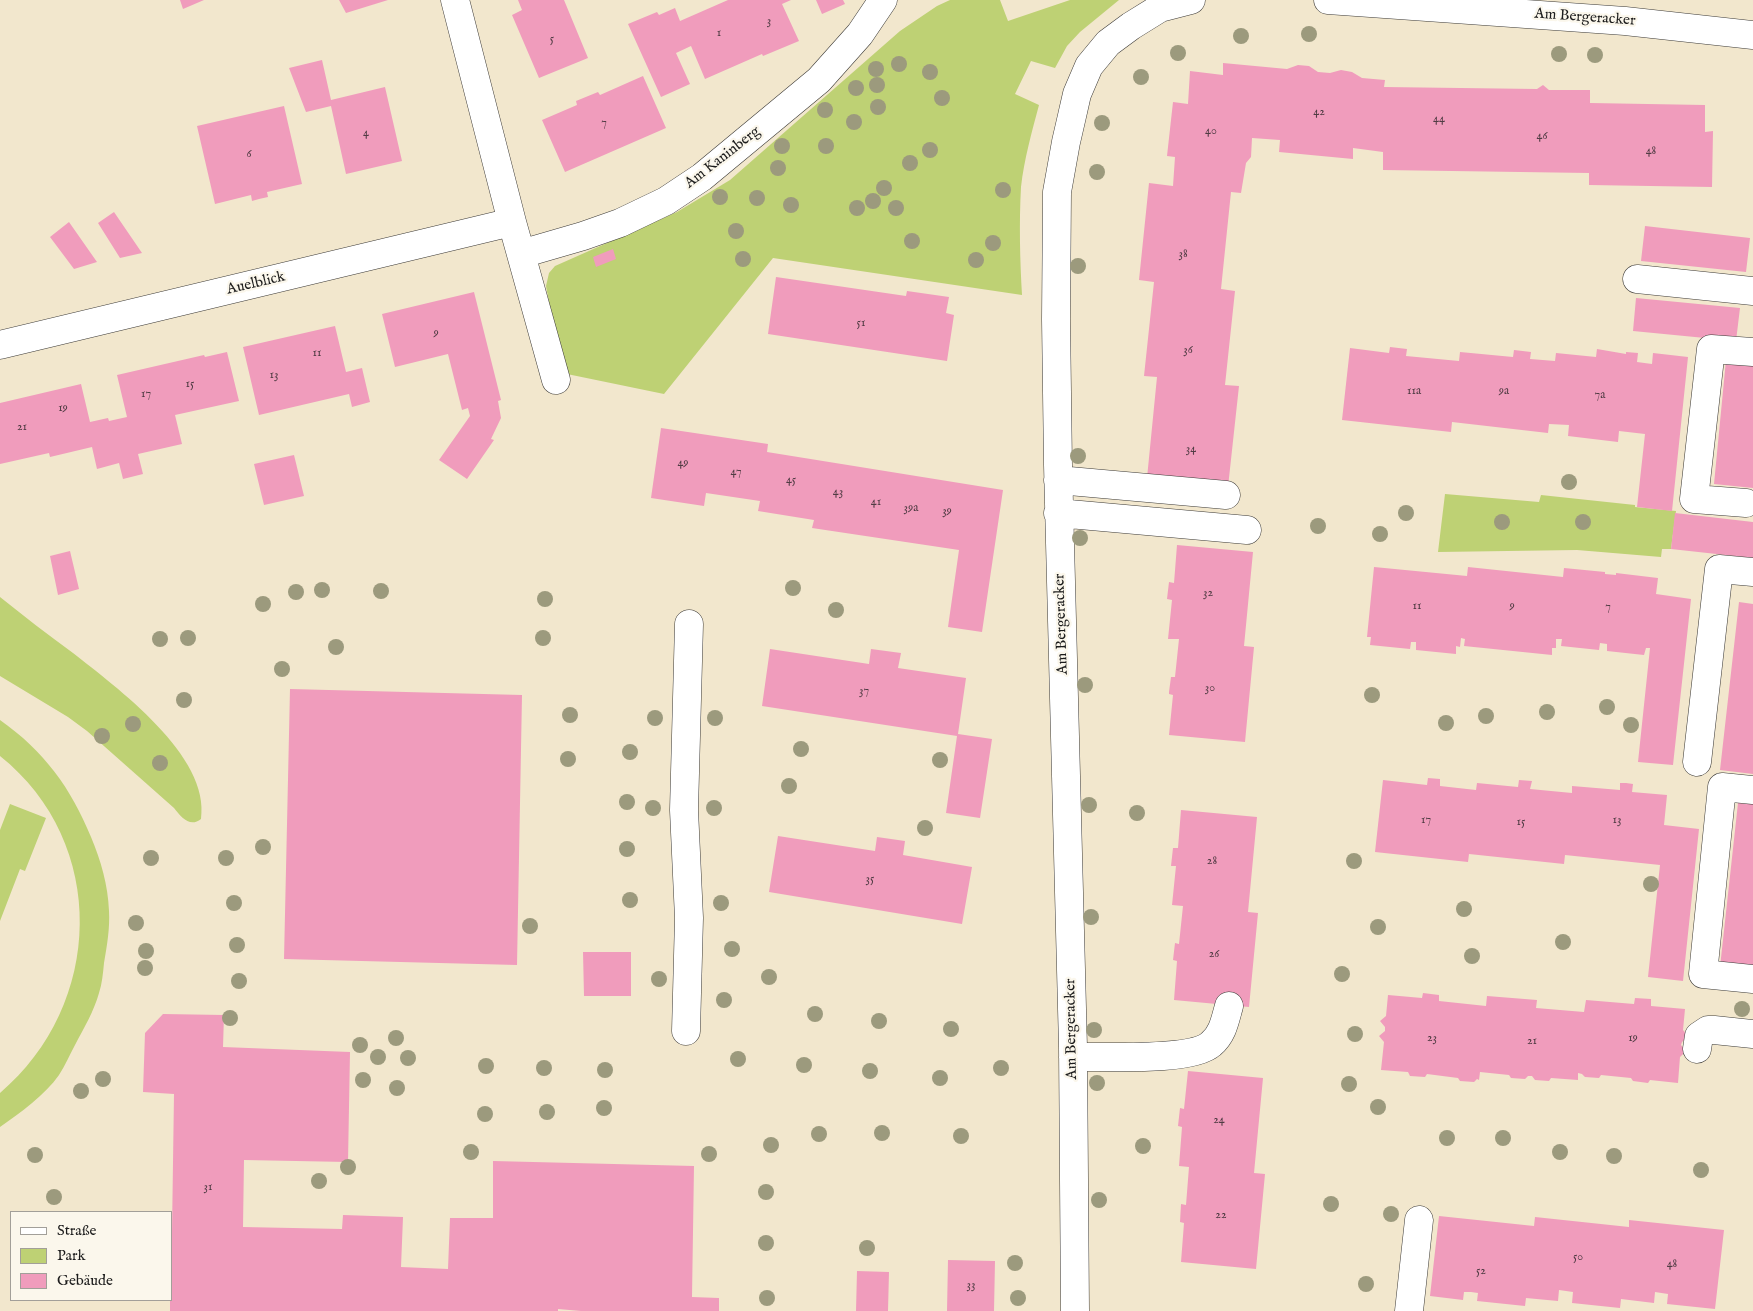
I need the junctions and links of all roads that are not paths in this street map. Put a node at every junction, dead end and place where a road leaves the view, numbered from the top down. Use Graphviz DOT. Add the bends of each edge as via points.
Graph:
graph roads {
  1 [pos="455,0"];
  2 [pos="883,0"];
  3 [pos="1191,0"];
  4 [pos="1328,0"];
  5 [pos="1624,10"];
  6 [pos="1753,35"];
  7 [pos="512,222"];
  8 [pos="522,254"];
  9 [pos="1637,279"];
  10 [pos="1753,291"];
  11 [pos="0,345"];
  12 [pos="1753,352"];
  13 [pos="556,380"];
  14 [pos="1058,480"];
  15 [pos="1226,495"];
  16 [pos="1746,503"];
  17 [pos="1058,513"];
  18 [pos="1247,530"];
  19 [pos="1753,572"];
  20 [pos="689,624"];
  21 [pos="1696,762"];
  22 [pos="1753,790"];
  23 [pos="1753,979"];
  24 [pos="1229,1006"];
  25 [pos="686,1031"];
  26 [pos="1753,1034"];
  27 [pos="1696,1049"];
  28 [pos="1073,1057"];
  29 [pos="1419,1220"];
  30 [pos="1075,1311"];
  31 [pos="1409,1311"];
  1 -- 7 [label="street"];
  2 -- 8 [label="street, Am Kaninberg" via="860,34 819,80 702,177 666,202 620,223"];
  3 -- 14 [label="street, Am Bergeracker" via="1160,8 1108,44 1089,66 1078,94 1057,192"];
  4 -- 5 [label="street, Am Bergeracker"];
  5 -- 6 [label="street, Am Bergeracker"];
  7 -- 8 [label="street"];
  7 -- 11 [label="street, Auelblick"];
  8 -- 13 [label="street"];
  9 -- 10 [label="street"];
  12 -- 16 [label="street" via="1711,349 1694,499"];
  14 -- 15 [label="street"];
  14 -- 17 [label="street, Am Bergeracker"];
  17 -- 18 [label="street"];
  17 -- 28 [label="street, Am Bergeracker"];
  19 -- 21 [label="street" via="1719,569"];
  20 -- 25 [label="street" via="684,810 689,918"];
  22 -- 23 [label="street" via="1722,787 1703,974"];
  24 -- 28 [label="street" via="1222,1030 1211,1045 1191,1053"];
  26 -- 27 [label="street" via="1708,1030 1699,1036"];
  28 -- 30 [label="street, Am Bergeracker"];
  29 -- 31 [label="street"];
}
